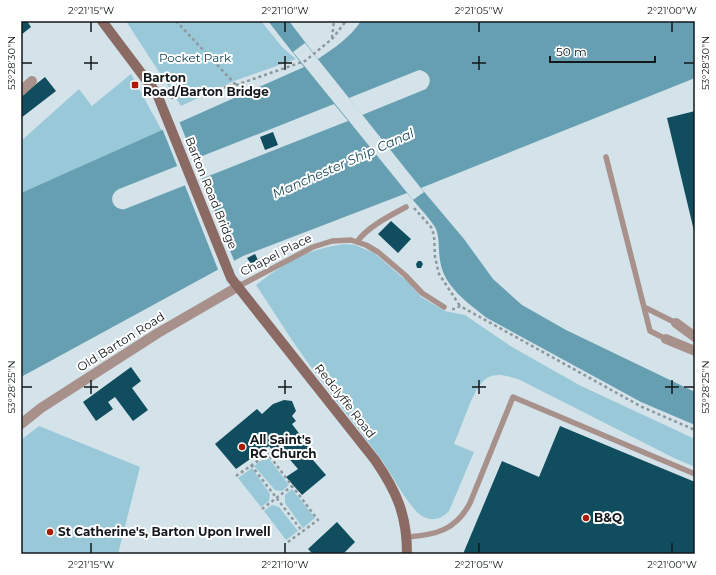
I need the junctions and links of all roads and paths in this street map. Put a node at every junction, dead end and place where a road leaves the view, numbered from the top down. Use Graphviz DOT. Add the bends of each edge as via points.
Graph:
graph roads {
  1 [pos="102,21"];
  2 [pos="176,21"];
  3 [pos="334,21"];
  4 [pos="346,21"];
  5 [pos="332,39"];
  6 [pos="32,81"];
  7 [pos="236,85"];
  8 [pos="21,91"];
  9 [pos="180,96"];
  10 [pos="606,157"];
  11 [pos="406,207"];
  12 [pos="413,207"];
  13 [pos="357,242"];
  14 [pos="231,278"];
  15 [pos="239,286"];
  16 [pos="460,306"];
  17 [pos="444,307"];
  18 [pos="644,307"];
  19 [pos="676,323"];
  20 [pos="695,337"];
  21 [pos="666,339"];
  22 [pos="695,351"];
  23 [pos="21,424"];
  24 [pos="695,430"];
  25 [pos="251,465"];
  26 [pos="695,474"];
  27 [pos="236,476"];
  28 [pos="292,486"];
  29 [pos="276,498"];
  30 [pos="262,509"];
  31 [pos="302,532"];
  32 [pos="407,537"];
  33 [pos="288,542"];
  34 [pos="407,554"];
  1 -- 14 [label="main road, Barton Road Bridge" via="157,94"];
  2 -- 7 [label="path"];
  3 -- 5 [label="path"];
  4 -- 5 [label="path"];
  5 -- 7 [label="path" via="305,61"];
  6 -- 8 [label="street"];
  7 -- 9 [label="path"];
  10 -- 18 [label="lane"];
  11 -- 13 [label="lane" via="367,232"];
  12 -- 16 [label="path" via="431,227 439,274"];
  13 -- 15 [label="lane, Chapel Place" via="332,241 313,247"];
  13 -- 17 [label="lane, Chapel Place" via="378,252 422,294"];
  14 -- 15 [label="main road, Redclyffe Road"];
  15 -- 23 [label="street, Old Barton Road" via="151,337 41,408"];
  15 -- 32 [label="main road, Redclyffe Road" via="385,474 401,508"];
  16 -- 17 [label="path" via="455,309"];
  16 -- 24 [label="path" via="642,408"];
  18 -- 19 [label="lane"];
  18 -- 21 [label="lane" via="650,331"];
  19 -- 20 [label="street"];
  21 -- 22 [label="street"];
  25 -- 27 [label="path"];
  25 -- 28 [label="path" via="268,454"];
  25 -- 29 [label="path"];
  26 -- 32 [label="lane" via="514,397 470,503 460,519 445,530"];
  28 -- 29 [label="path"];
  28 -- 31 [label="path" via="318,520"];
  29 -- 30 [label="path"];
  29 -- 31 [label="path"];
  31 -- 33 [label="path"];
  32 -- 34 [label="main road, Redclyffe Road"];
}
